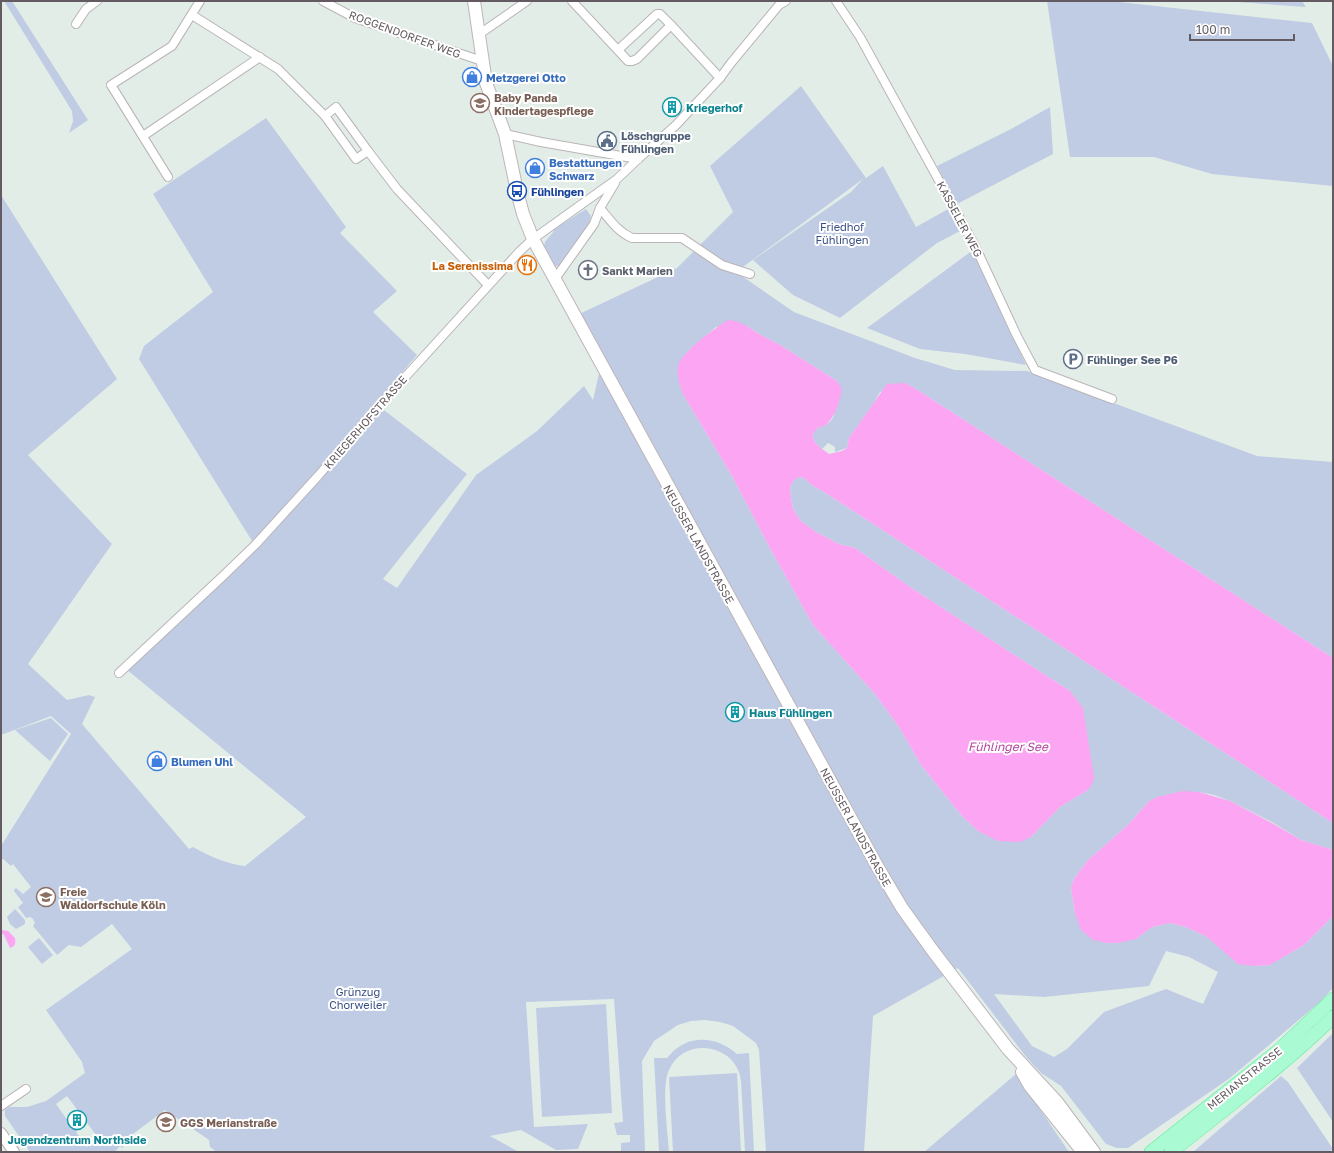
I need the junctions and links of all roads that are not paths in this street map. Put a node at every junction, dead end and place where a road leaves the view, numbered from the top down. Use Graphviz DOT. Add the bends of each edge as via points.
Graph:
graph roads {
  1 [pos="97,1"];
  2 [pos="200,1"];
  3 [pos="474,1"];
  4 [pos="527,1"];
  5 [pos="572,1"];
  6 [pos="836,1"];
  7 [pos="329,2"];
  8 [pos="781,2"];
  9 [pos="192,15"];
  10 [pos="76,24"];
  11 [pos="671,25"];
  12 [pos="478,35"];
  13 [pos="618,50"];
  14 [pos="260,57"];
  15 [pos="482,61"];
  16 [pos="720,78"];
  17 [pos="325,116"];
  18 [pos="505,134"];
  19 [pos="143,136"];
  20 [pos="368,151"];
  21 [pos="638,159"];
  22 [pos="168,177"];
  23 [pos="617,179"];
  24 [pos="600,208"];
  25 [pos="533,239"];
  26 [pos="750,274"];
  27 [pos="555,279"];
  28 [pos="488,285"];
  29 [pos="1112,400"];
  30 [pos="119,673"];
  31 [pos="1333,999"];
  32 [pos="1333,1017"];
  33 [pos="1008,1049"];
  34 [pos="26,1089"];
  35 [pos="1,1106"];
  36 [pos="1,1133"];
  37 [pos="14,1152"];
  38 [pos="1083,1152"];
  39 [pos="1094,1152"];
  40 [pos="1151,1152"];
  41 [pos="1171,1152"];
  1 -- 10 [label="street" via="86,9"];
  2 -- 9 [label="street"];
  3 -- 12 [label="main road, NEUSSER LANDSTRASSE"];
  4 -- 12 [label="street"];
  5 -- 13 [label="street"];
  6 -- 29 [label="street, KASSELER WEG" via="860,37 975,246 1035,370"];
  7 -- 15 [label="street, ROGGENDORFER WEG" via="355,18"];
  8 -- 16 [label="street, KRIEGERHOFSTRASSE"];
  9 -- 14 [label="street"];
  9 -- 19 [label="street" via="172,46 111,85"];
  11 -- 13 [label="street" via="657,14"];
  11 -- 13 [label="street" via="637,59 628,61"];
  11 -- 16 [label="street"];
  12 -- 15 [label="main road, NEUSSER LANDSTRASSE"];
  14 -- 17 [label="street" via="287,77"];
  14 -- 19 [label="street"];
  15 -- 18 [label="main road, NEUSSER LANDSTRASSE" via="490,96"];
  16 -- 21 [label="street, KRIEGERHOFSTRASSE" via="676,126"];
  17 -- 20 [label="street" via="356,159"];
  17 -- 20 [label="street" via="336,107"];
  18 -- 21 [label="street"];
  18 -- 25 [label="main road, NEUSSER LANDSTRASSE" via="523,214"];
  19 -- 22 [label="street"];
  20 -- 28 [label="street" via="397,190"];
  21 -- 23 [label="street, KRIEGERHOFSTRASSE"];
  23 -- 24 [label="street, KRIEGERHOFSTRASSE"];
  23 -- 25 [label="street, KRIEGERHOFSTRASSE"];
  24 -- 26 [label="street" via="625,235 632,238 682,238 722,265"];
  24 -- 27 [label="street, KRIEGERHOFSTRASSE" via="594,224"];
  25 -- 27 [label="main road, NEUSSER LANDSTRASSE"];
  25 -- 28 [label="street, KRIEGERHOFSTRASSE"];
  27 -- 33 [label="main road, NEUSSER LANDSTRASSE" via="902,908"];
  28 -- 30 [label="street, KRIEGERHOFSTRASSE" via="256,544"];
  31 -- 40 [label="main road, MERIANSTRASSE" via="1278,1051"];
  32 -- 41 [label="main road, MERIANSTRASSE" via="1281,1064"];
  33 -- 38 [label="main road, NEUSSER LANDSTRASSE" via="1030,1086"];
  33 -- 39 [label="main road, NEUSSER LANDSTRASSE" via="1057,1102"];
  34 -- 35 [label="street"];
  36 -- 37 [label="street"];
}
